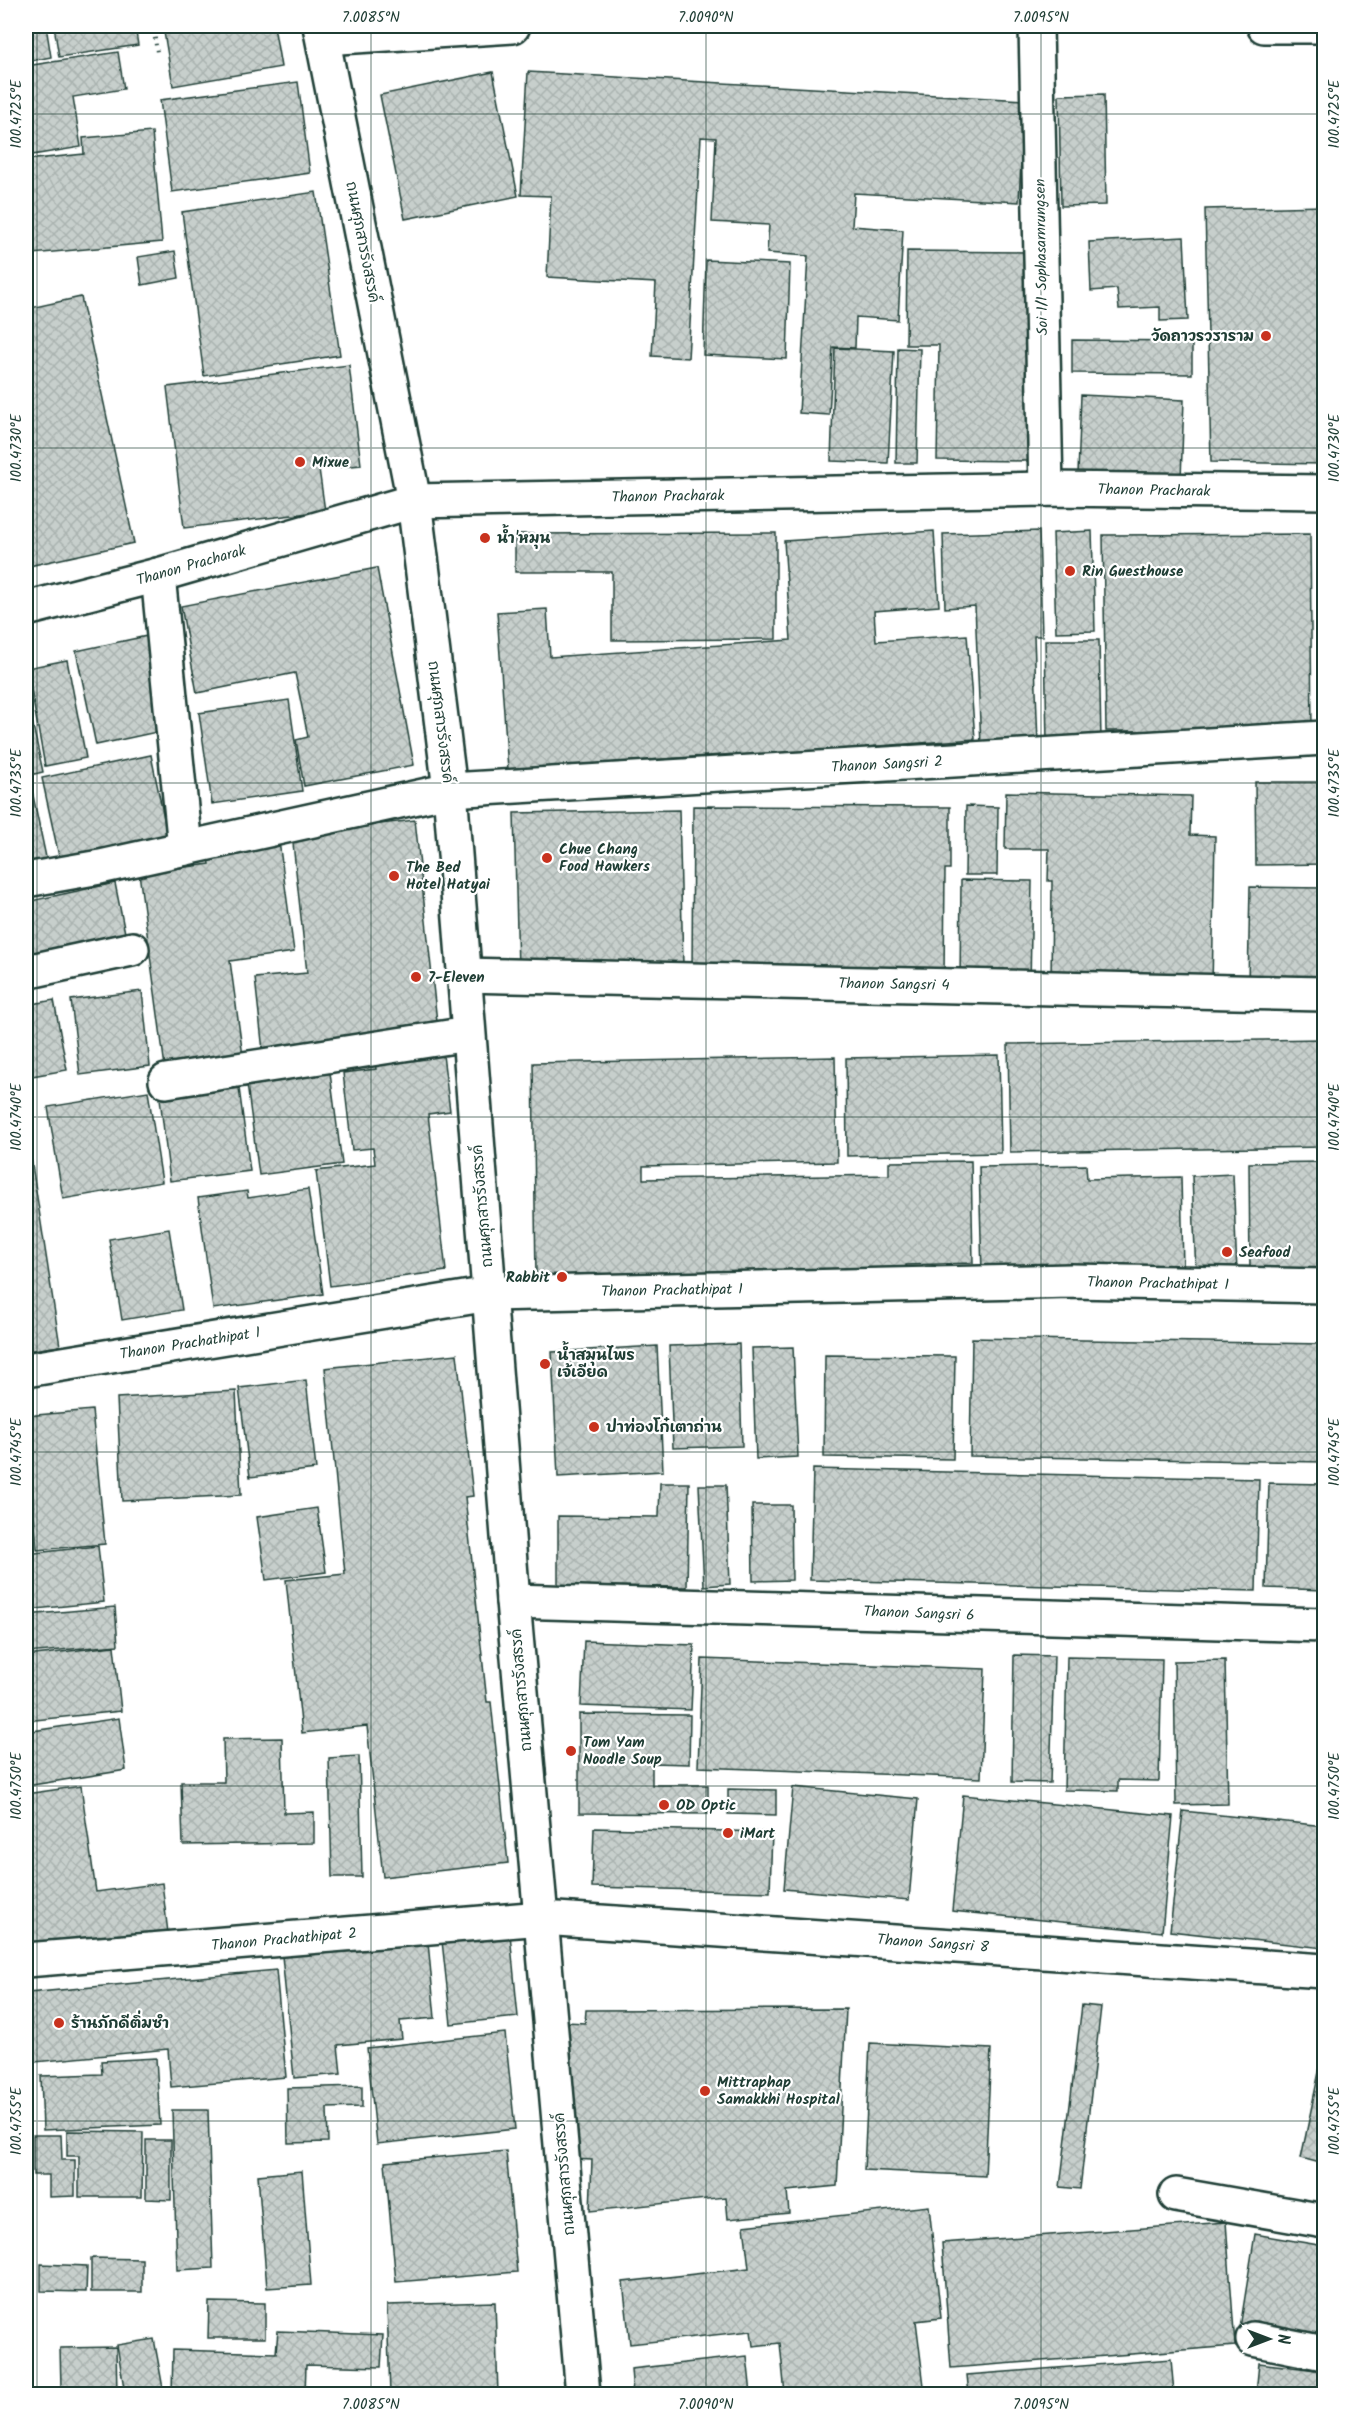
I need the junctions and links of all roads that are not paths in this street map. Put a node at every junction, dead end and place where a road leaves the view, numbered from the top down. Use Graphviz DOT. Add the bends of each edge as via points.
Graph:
graph roads {
  1 [pos="513,26"];
  2 [pos="1036,26"];
  3 [pos="1264,26"];
  4 [pos="1324,26"];
  5 [pos="322,32"];
  6 [pos="1046,489"];
  7 [pos="1324,492"];
  8 [pos="414,501"];
  9 [pos="158,575"];
  10 [pos="26,609"];
  11 [pos="1324,738"];
  12 [pos="450,790"];
  13 [pos="185,848"];
  14 [pos="26,880"];
  15 [pos="132,949"];
  16 [pos="26,972"];
  17 [pos="464,975"];
  18 [pos="1324,994"];
  19 [pos="468,1034"];
  20 [pos="166,1081"];
  21 [pos="1324,1286"];
  22 [pos="489,1294"];
  23 [pos="26,1371"];
  24 [pos="513,1600"];
  25 [pos="1324,1625"];
  26 [pos="542,1918"];
  27 [pos="26,1959"];
  28 [pos="1324,1971"];
  29 [pos="1176,2195"];
  30 [pos="1324,2221"];
  31 [pos="1253,2339"];
  32 [pos="1324,2353"];
  33 [pos="583,2394"];
  1 -- 5 [label="street"];
  2 -- 6 [label="street, Soi 1/1 Sophasarnrungsen"];
  3 -- 4 [label="street"];
  5 -- 8 [label="street, ถนนศุภสารรังสรรค์"];
  6 -- 7 [label="street, Thanon Pracharak"];
  6 -- 8 [label="street, Thanon Pracharak"];
  8 -- 9 [label="street, Thanon Pracharak"];
  8 -- 12 [label="street, ถนนศุภสารรังสรรค์"];
  9 -- 10 [label="street, Thanon Pracharak"];
  9 -- 13 [label="street"];
  11 -- 12 [label="street, Thanon Sangsri 2"];
  12 -- 13 [label="street, Thanon Sangsri 2"];
  12 -- 17 [label="street, ถนนศุภสารรังสรรค์"];
  13 -- 14 [label="street, Thanon Sangsri 2"];
  15 -- 16 [label="street"];
  17 -- 18 [label="street, Thanon Sangsri 4"];
  17 -- 19 [label="street, ถนนศุภสารรังสรรค์"];
  19 -- 20 [label="street"];
  19 -- 22 [label="street, ถนนศุภสารรังสรรค์"];
  21 -- 22 [label="street, Thanon Prachathipat 1" via="1071,1281"];
  22 -- 23 [label="street, Thanon Prachathipat 1"];
  22 -- 24 [label="street, ถนนศุภสารรังสรรค์"];
  24 -- 25 [label="street, Thanon Sangsri 6"];
  24 -- 26 [label="street, ถนนศุภสารรังสรรค์"];
  26 -- 27 [label="street, Thanon Prachathipat 2"];
  26 -- 28 [label="street, Thanon Sangsri 8"];
  26 -- 33 [label="street, ถนนศุภสารรังสรรค์"];
  29 -- 30 [label="street"];
  31 -- 32 [label="street"];
}
